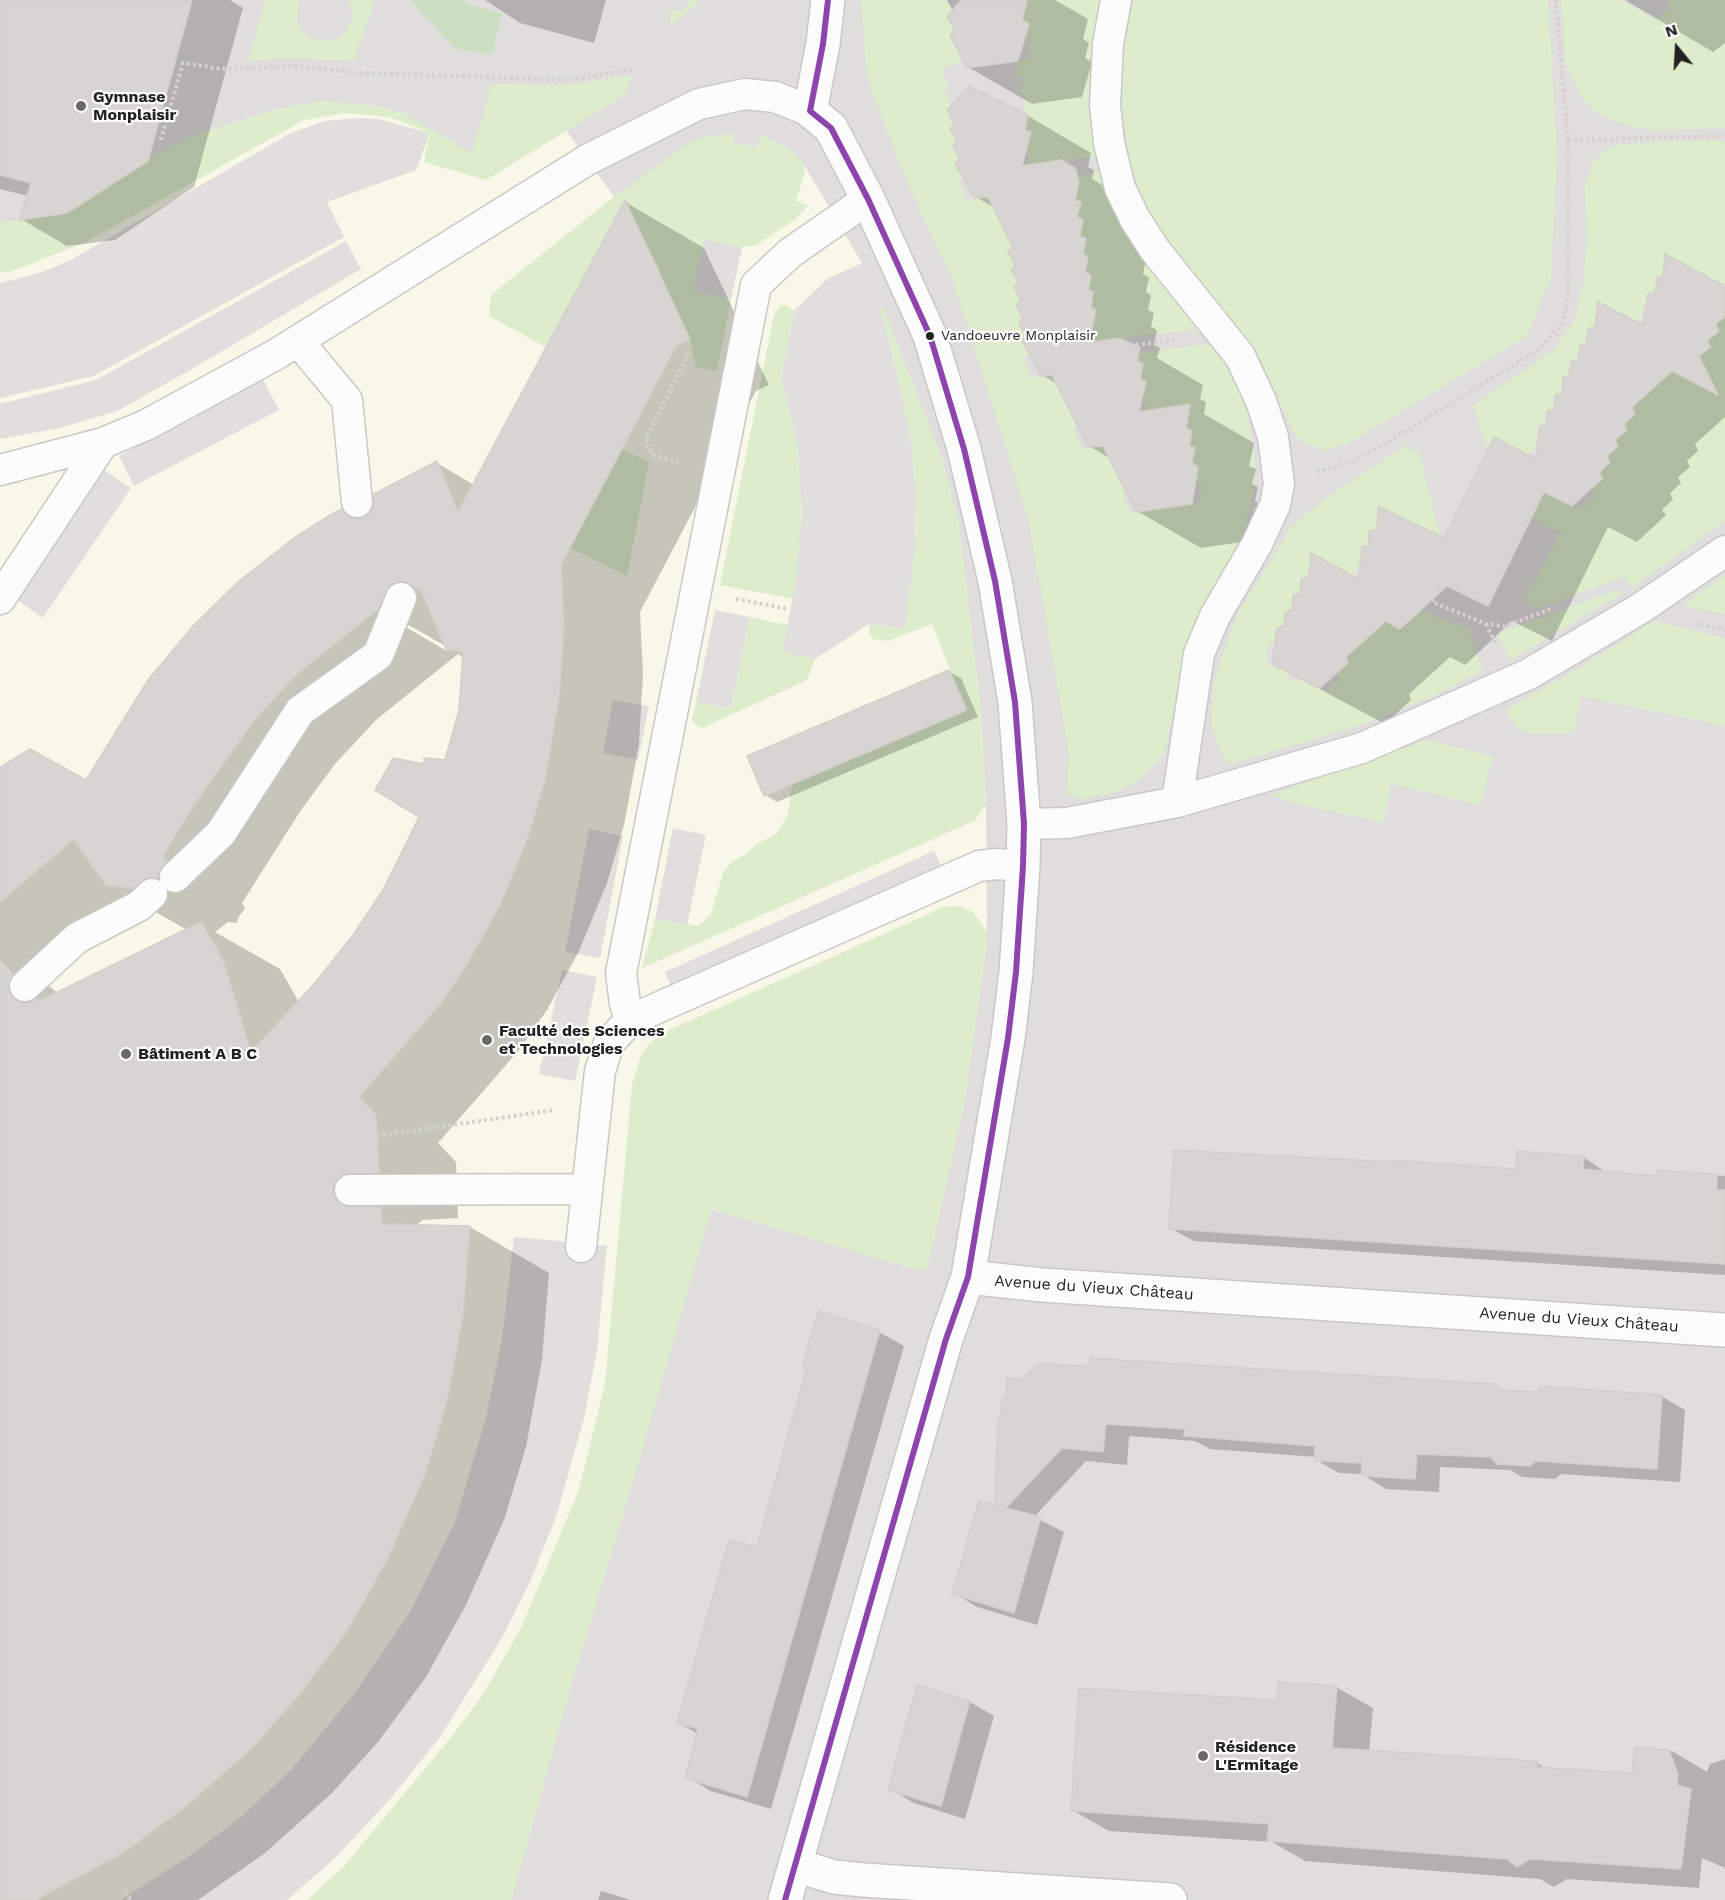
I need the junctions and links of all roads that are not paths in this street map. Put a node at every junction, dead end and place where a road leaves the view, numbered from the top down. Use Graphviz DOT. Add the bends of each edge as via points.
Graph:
graph roads {
  1 [pos="828,0"];
  2 [pos="1116,0"];
  3 [pos="810,111"];
  4 [pos="868,199"];
  5 [pos="298,341"];
  6 [pos="103,443"];
  7 [pos="0,470"];
  8 [pos="357,502"];
  9 [pos="1725,551"];
  10 [pos="0,598"];
  11 [pos="400,598"];
  12 [pos="1177,802"];
  13 [pos="1023,824"];
  14 [pos="1023,866"];
  15 [pos="25,986"];
  16 [pos="630,1020"];
  17 [pos="586,1189"];
  18 [pos="350,1190"];
  19 [pos="580,1247"];
  20 [pos="968,1277"];
  21 [pos="1725,1330"];
  22 [pos="795,1865"];
  23 [pos="785,1900"];
  24 [pos="1170,1900"];
  1 -- 3 [label="street"];
  2 -- 12 [label="lane" via="1108,44 1105,105 1120,188 1155,250 1240,356 1273,437 1280,484 1257,544 1215,616 1199,654"];
  3 -- 4 [label="street" via="831,128"];
  3 -- 5 [label="lane" via="775,97 745,94 699,104 588,160"];
  4 -- 13 [label="street" via="930,336 964,449 995,581 1015,702"];
  4 -- 16 [label="lane" via="790,253 756,285 621,973"];
  5 -- 6 [label="lane" via="146,425"];
  5 -- 8 [label="lane" via="347,400"];
  6 -- 7 [label="lane"];
  6 -- 10 [label="lane"];
  9 -- 12 [label="lane" via="1641,608 1529,674 1443,714 1362,748"];
  11 -- 15 [label="lane" via="378,655 300,711 221,833 139,906 77,938"];
  12 -- 13 [label="lane" via="1067,823"];
  13 -- 14 [label="street"];
  14 -- 16 [label="lane" via="979,866"];
  14 -- 20 [label="street" via="1008,1038"];
  16 -- 17 [label="lane" via="609,1043 600,1071"];
  17 -- 18 [label="lane"];
  17 -- 19 [label="lane"];
  20 -- 21 [label="street, Avenue du Vieux Château"];
  20 -- 22 [label="street" via="951,1321"];
  22 -- 23 [label="street"];
  22 -- 24 [label="street" via="834,1877 864,1880"];
}
